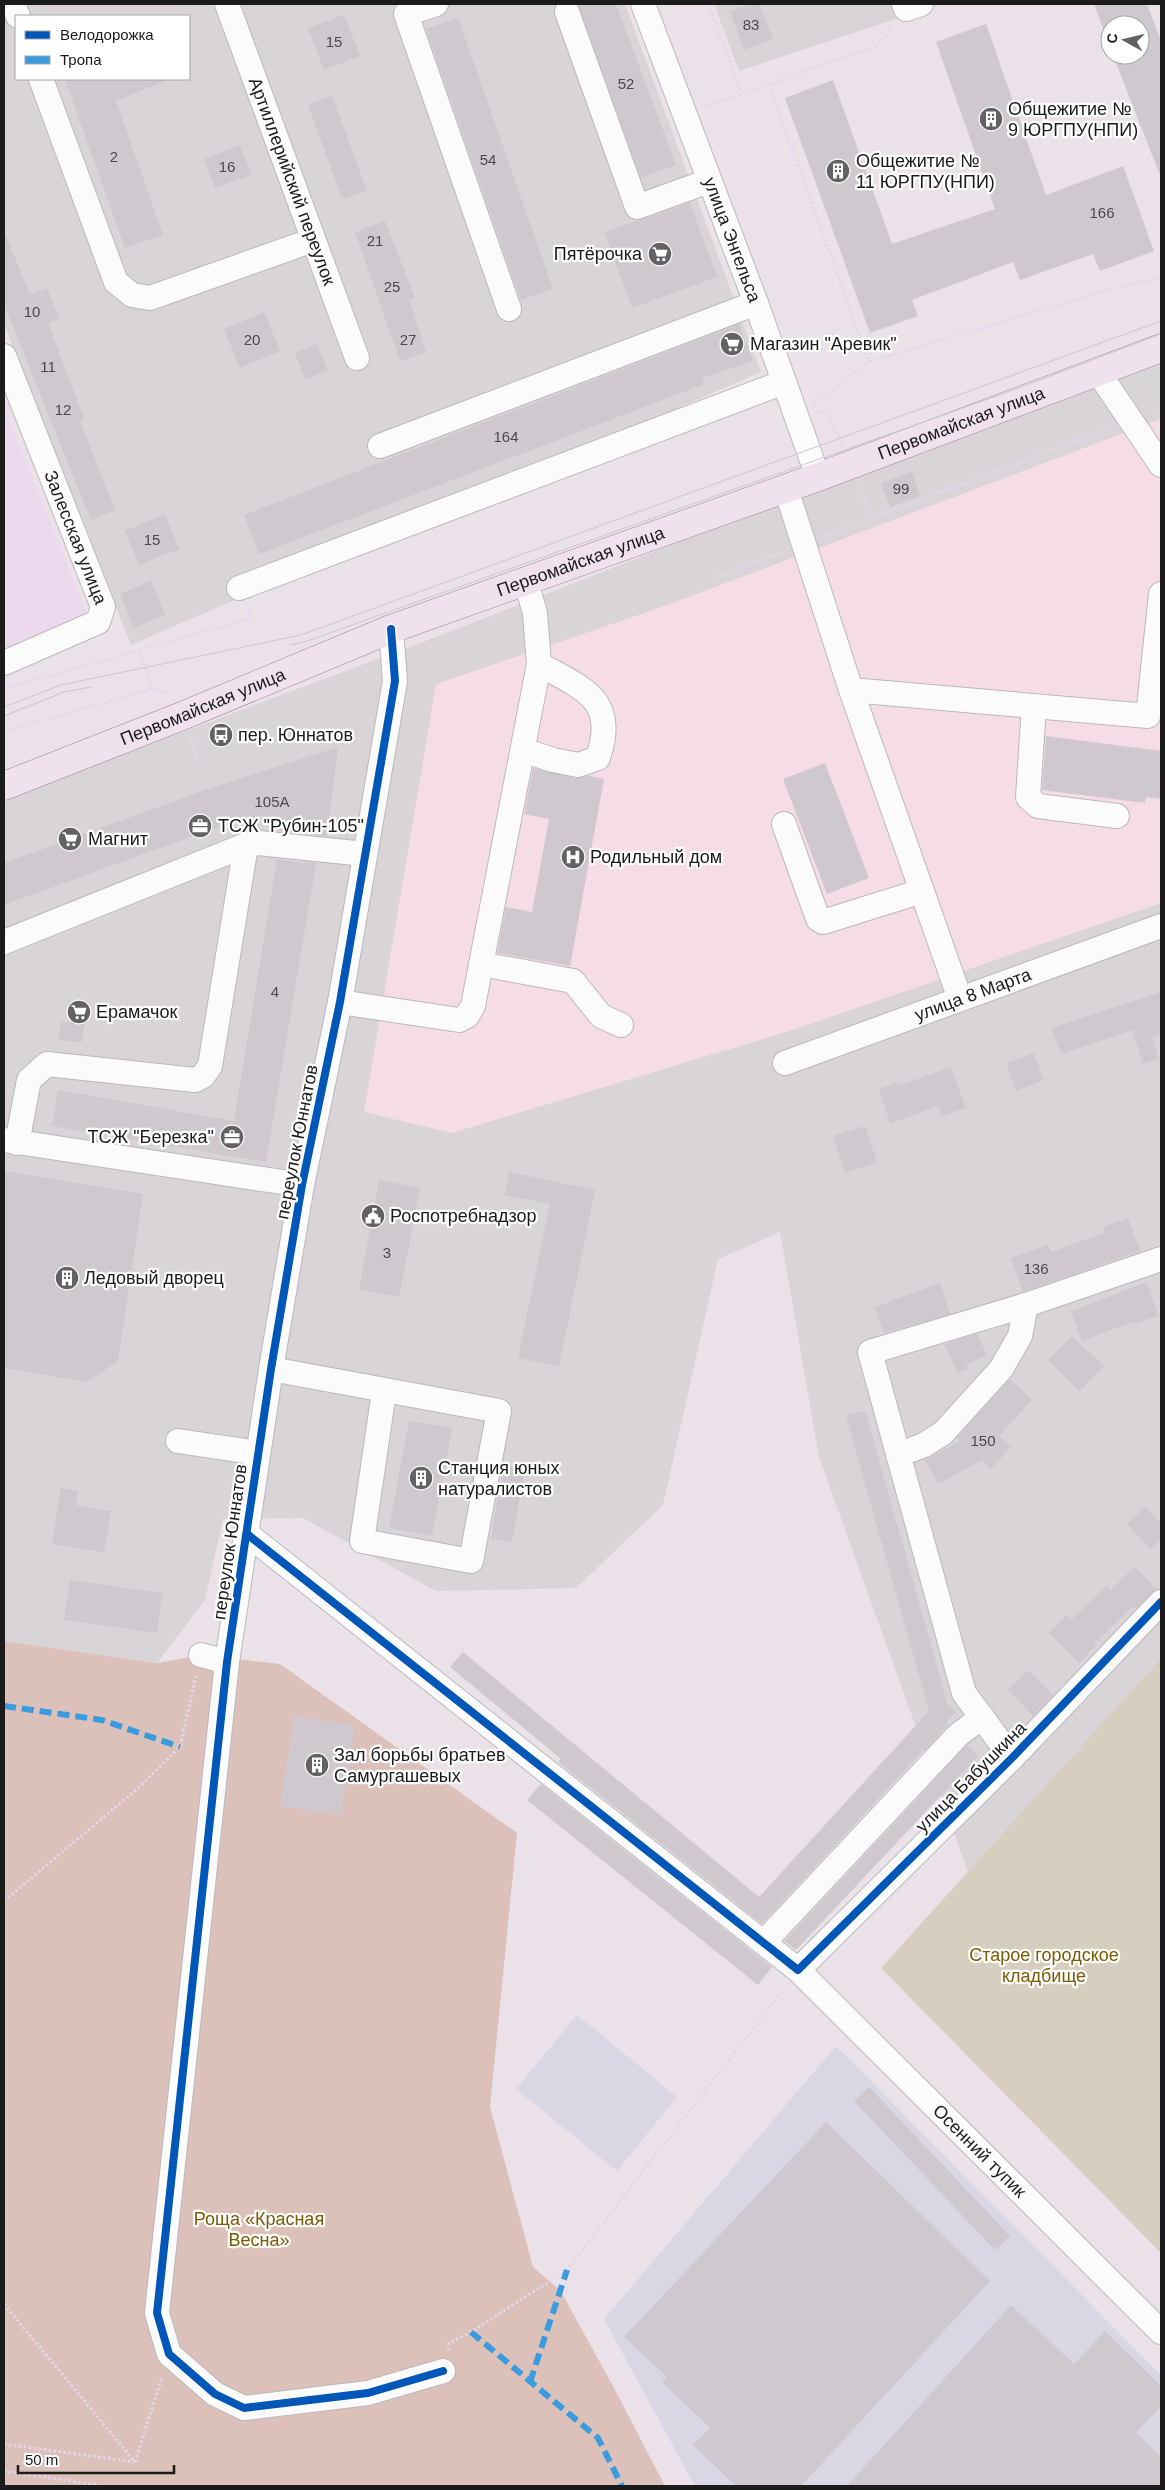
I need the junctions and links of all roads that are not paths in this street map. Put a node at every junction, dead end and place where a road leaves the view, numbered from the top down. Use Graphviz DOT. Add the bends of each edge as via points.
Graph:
graph roads {
  1 [pos="227,4"];
  2 [pos="436,4"];
  3 [pos="643,4"];
  4 [pos="404,9"];
  5 [pos="567,12"];
  6 [pos="41,80"];
  7 [pos="709,181"];
  8 [pos="313,240"];
  9 [pos="756,303"];
  10 [pos="510,310"];
  11 [pos="1161,348"];
  12 [pos="4,356"];
  13 [pos="356,358"];
  14 [pos="1098,372"];
  15 [pos="784,382"];
  16 [pos="380,446"];
  17 [pos="1161,465"];
  18 [pos="818,477"];
  19 [pos="786,489"];
  20 [pos="526,582"];
  21 [pos="238,588"];
  22 [pos="1161,594"];
  23 [pos="391,629"];
  24 [pos="4,663"];
  25 [pos="539,664"];
  26 [pos="851,690"];
  27 [pos="1034,706"];
  28 [pos="523,750"];
  29 [pos="4,786"];
  30 [pos="1117,816"];
  31 [pos="784,824"];
  32 [pos="246,845"];
  33 [pos="365,854"];
  34 [pos="922,891"];
  35 [pos="1161,926"];
  36 [pos="4,942"];
  37 [pos="482,964"];
  38 [pos="960,1000"];
  39 [pos="340,1002"];
  40 [pos="621,1025"];
  41 [pos="785,1064"];
  42 [pos="11,1142"];
  43 [pos="302,1185"];
  44 [pos="1161,1259"];
  45 [pos="1026,1305"];
  46 [pos="271,1370"];
  47 [pos="384,1392"];
  48 [pos="178,1442"];
  49 [pos="258,1453"];
  50 [pos="898,1455"];
  51 [pos="247,1534"];
  52 [pos="1161,1602"];
  53 [pos="201,1656"];
  54 [pos="227,1662"];
  55 [pos="982,1717"];
  56 [pos="1012,1758"];
  57 [pos="764,1942"];
  58 [pos="798,1970"];
  59 [pos="1161,2332"];
  60 [pos="443,2371"];
  1 -- 8 [label="street, Артиллерийский переулок"];
  2 -- 4 [label="street"];
  3 -- 7 [label="street, улица Энгельса"];
  4 -- 10 [label="street"];
  5 -- 7 [label="street" via="637,207"];
  6 -- 8 [label="street" via="116,282 132,294 150,298"];
  7 -- 9 [label="street, улица Энгельса"];
  8 -- 13 [label="street, Артиллерийский переулок"];
  9 -- 15 [label="street, улица Энгельса"];
  9 -- 16 [label="street"];
  11 -- 14 [label="main road, Первомайская улица"];
  12 -- 24 [label="street, Залесская улица" via="103,607 98,622"];
  14 -- 17 [label="street"];
  14 -- 18 [label="main road, Первомайская улица"];
  15 -- 18 [label="street, улица Энгельса"];
  15 -- 21 [label="street"];
  18 -- 19 [label="main road, Первомайская улица"];
  19 -- 20 [label="main road, Первомайская улица"];
  19 -- 26 [label="street"];
  20 -- 23 [label="main road, Первомайская улица"];
  20 -- 25 [label="street" via="535,613"];
  22 -- 27 [label="street" via="1148,716"];
  23 -- 29 [label="main road, Первомайская улица"];
  23 -- 33 [label="street, переулок Юннатов" via="395,681"];
  25 -- 28 [label="street"];
  25 -- 28 [label="street" via="590,693 602,716 604,738 598,758 578,765"];
  26 -- 27 [label="street"];
  26 -- 34 [label="street"];
  27 -- 30 [label="street" via="1028,797 1038,806"];
  28 -- 37 [label="street"];
  31 -- 34 [label="street" via="818,919 823,922"];
  32 -- 33 [label="street" via="258,843"];
  32 -- 36 [label="street"];
  32 -- 42 [label="street" via="210,1066 195,1080 47,1064 29,1080"];
  33 -- 39 [label="street, переулок Юннатов"];
  34 -- 38 [label="street"];
  35 -- 38 [label="street, улица 8 Марта"];
  37 -- 39 [label="street" via="473,1006 467,1016 459,1020"];
  37 -- 40 [label="street" via="573,981 601,1016"];
  38 -- 41 [label="street, улица 8 Марта"];
  39 -- 43 [label="street, переулок Юннатов"];
  42 -- 43 [label="street"];
  43 -- 46 [label="street, переулок Юннатов"];
  44 -- 45 [label="street"];
  45 -- 50 [label="street" via="1020,1336 1001,1369 943,1433"];
  45 -- 50 [label="street" via="870,1352"];
  46 -- 47 [label="street"];
  46 -- 49 [label="street, переулок Юннатов"];
  47 -- 47 [label="street" via="499,1411 471,1561 362,1541"];
  48 -- 49 [label="street"];
  49 -- 51 [label="street, переулок Юннатов"];
  50 -- 55 [label="street" via="964,1693"];
  51 -- 54 [label="street, переулок Юннатов"];
  51 -- 57 [label="street, Осенний тупик"];
  52 -- 56 [label="street, улица Бабушкина"];
  53 -- 54 [label="street"];
  54 -- 60 [label="street, переулок Юннатов" via="157,2313 169,2354 215,2394 244,2408 368,2393"];
  55 -- 56 [label="street"];
  55 -- 57 [label="street" via="958,1735"];
  56 -- 58 [label="street, улица Бабушкина"];
  57 -- 58 [label="street, Осенний тупик"];
  58 -- 59 [label="street, Осенний тупик"];
}
